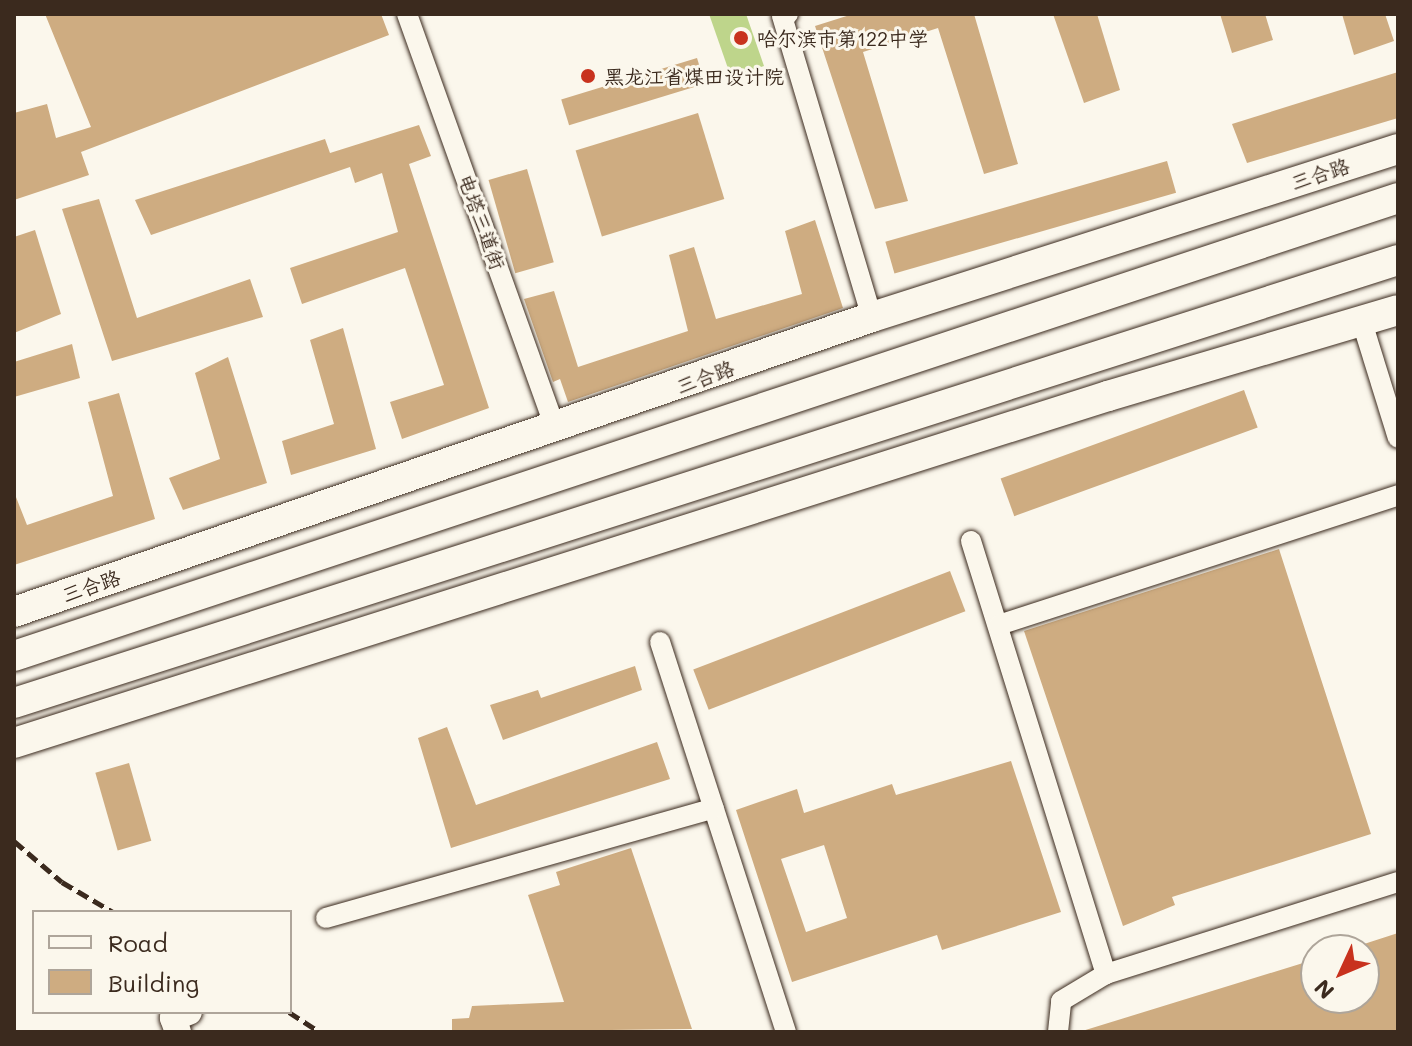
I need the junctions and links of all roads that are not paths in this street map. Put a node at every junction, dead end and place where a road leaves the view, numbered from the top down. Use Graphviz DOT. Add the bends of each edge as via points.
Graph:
graph roads {
  1 [pos="407,14"];
  2 [pos="788,14"];
  3 [pos="1398,149"];
  4 [pos="1398,175"];
  5 [pos="1398,198"];
  6 [pos="1292,232"];
  7 [pos="1398,260"];
  8 [pos="1398,310"];
  9 [pos="872,317"];
  10 [pos="1362,322"];
  11 [pos="1108,396"];
  12 [pos="886,428"];
  13 [pos="556,430"];
  14 [pos="1398,438"];
  15 [pos="1398,495"];
  16 [pos="971,541"];
  17 [pos="14,612"];
  18 [pos="999,625"];
  19 [pos="660,642"];
  20 [pos="14,656"];
  21 [pos="14,703"];
  22 [pos="14,743"];
  23 [pos="714,808"];
  24 [pos="1398,882"];
  25 [pos="326,918"];
  26 [pos="1106,974"];
  27 [pos="186,1014"];
  28 [pos="178,1032"];
  29 [pos="786,1032"];
  30 [pos="1058,1032"];
  1 -- 13 [label="street, 电塔三道街"];
  2 -- 9 [label="street" via="782,16"];
  3 -- 9 [label="highway, 三合路"];
  4 -- 6 [label="highway"];
  5 -- 6 [label="highway"];
  6 -- 20 [label="highway"];
  7 -- 12 [label="highway"];
  8 -- 10 [label="highway"];
  9 -- 13 [label="highway, 三合路"];
  10 -- 11 [label="highway"];
  10 -- 14 [label="street"];
  11 -- 12 [label="highway"];
  11 -- 22 [label="highway"];
  12 -- 21 [label="highway"];
  13 -- 17 [label="highway, 三合路"];
  15 -- 18 [label="street"];
  16 -- 18 [label="street"];
  18 -- 26 [label="street"];
  19 -- 23 [label="street"];
  23 -- 25 [label="street"];
  23 -- 29 [label="street"];
  24 -- 26 [label="street"];
  26 -- 30 [label="street" via="1061,1001"];
  27 -- 28 [label="main road" via="173,1018"];
}
